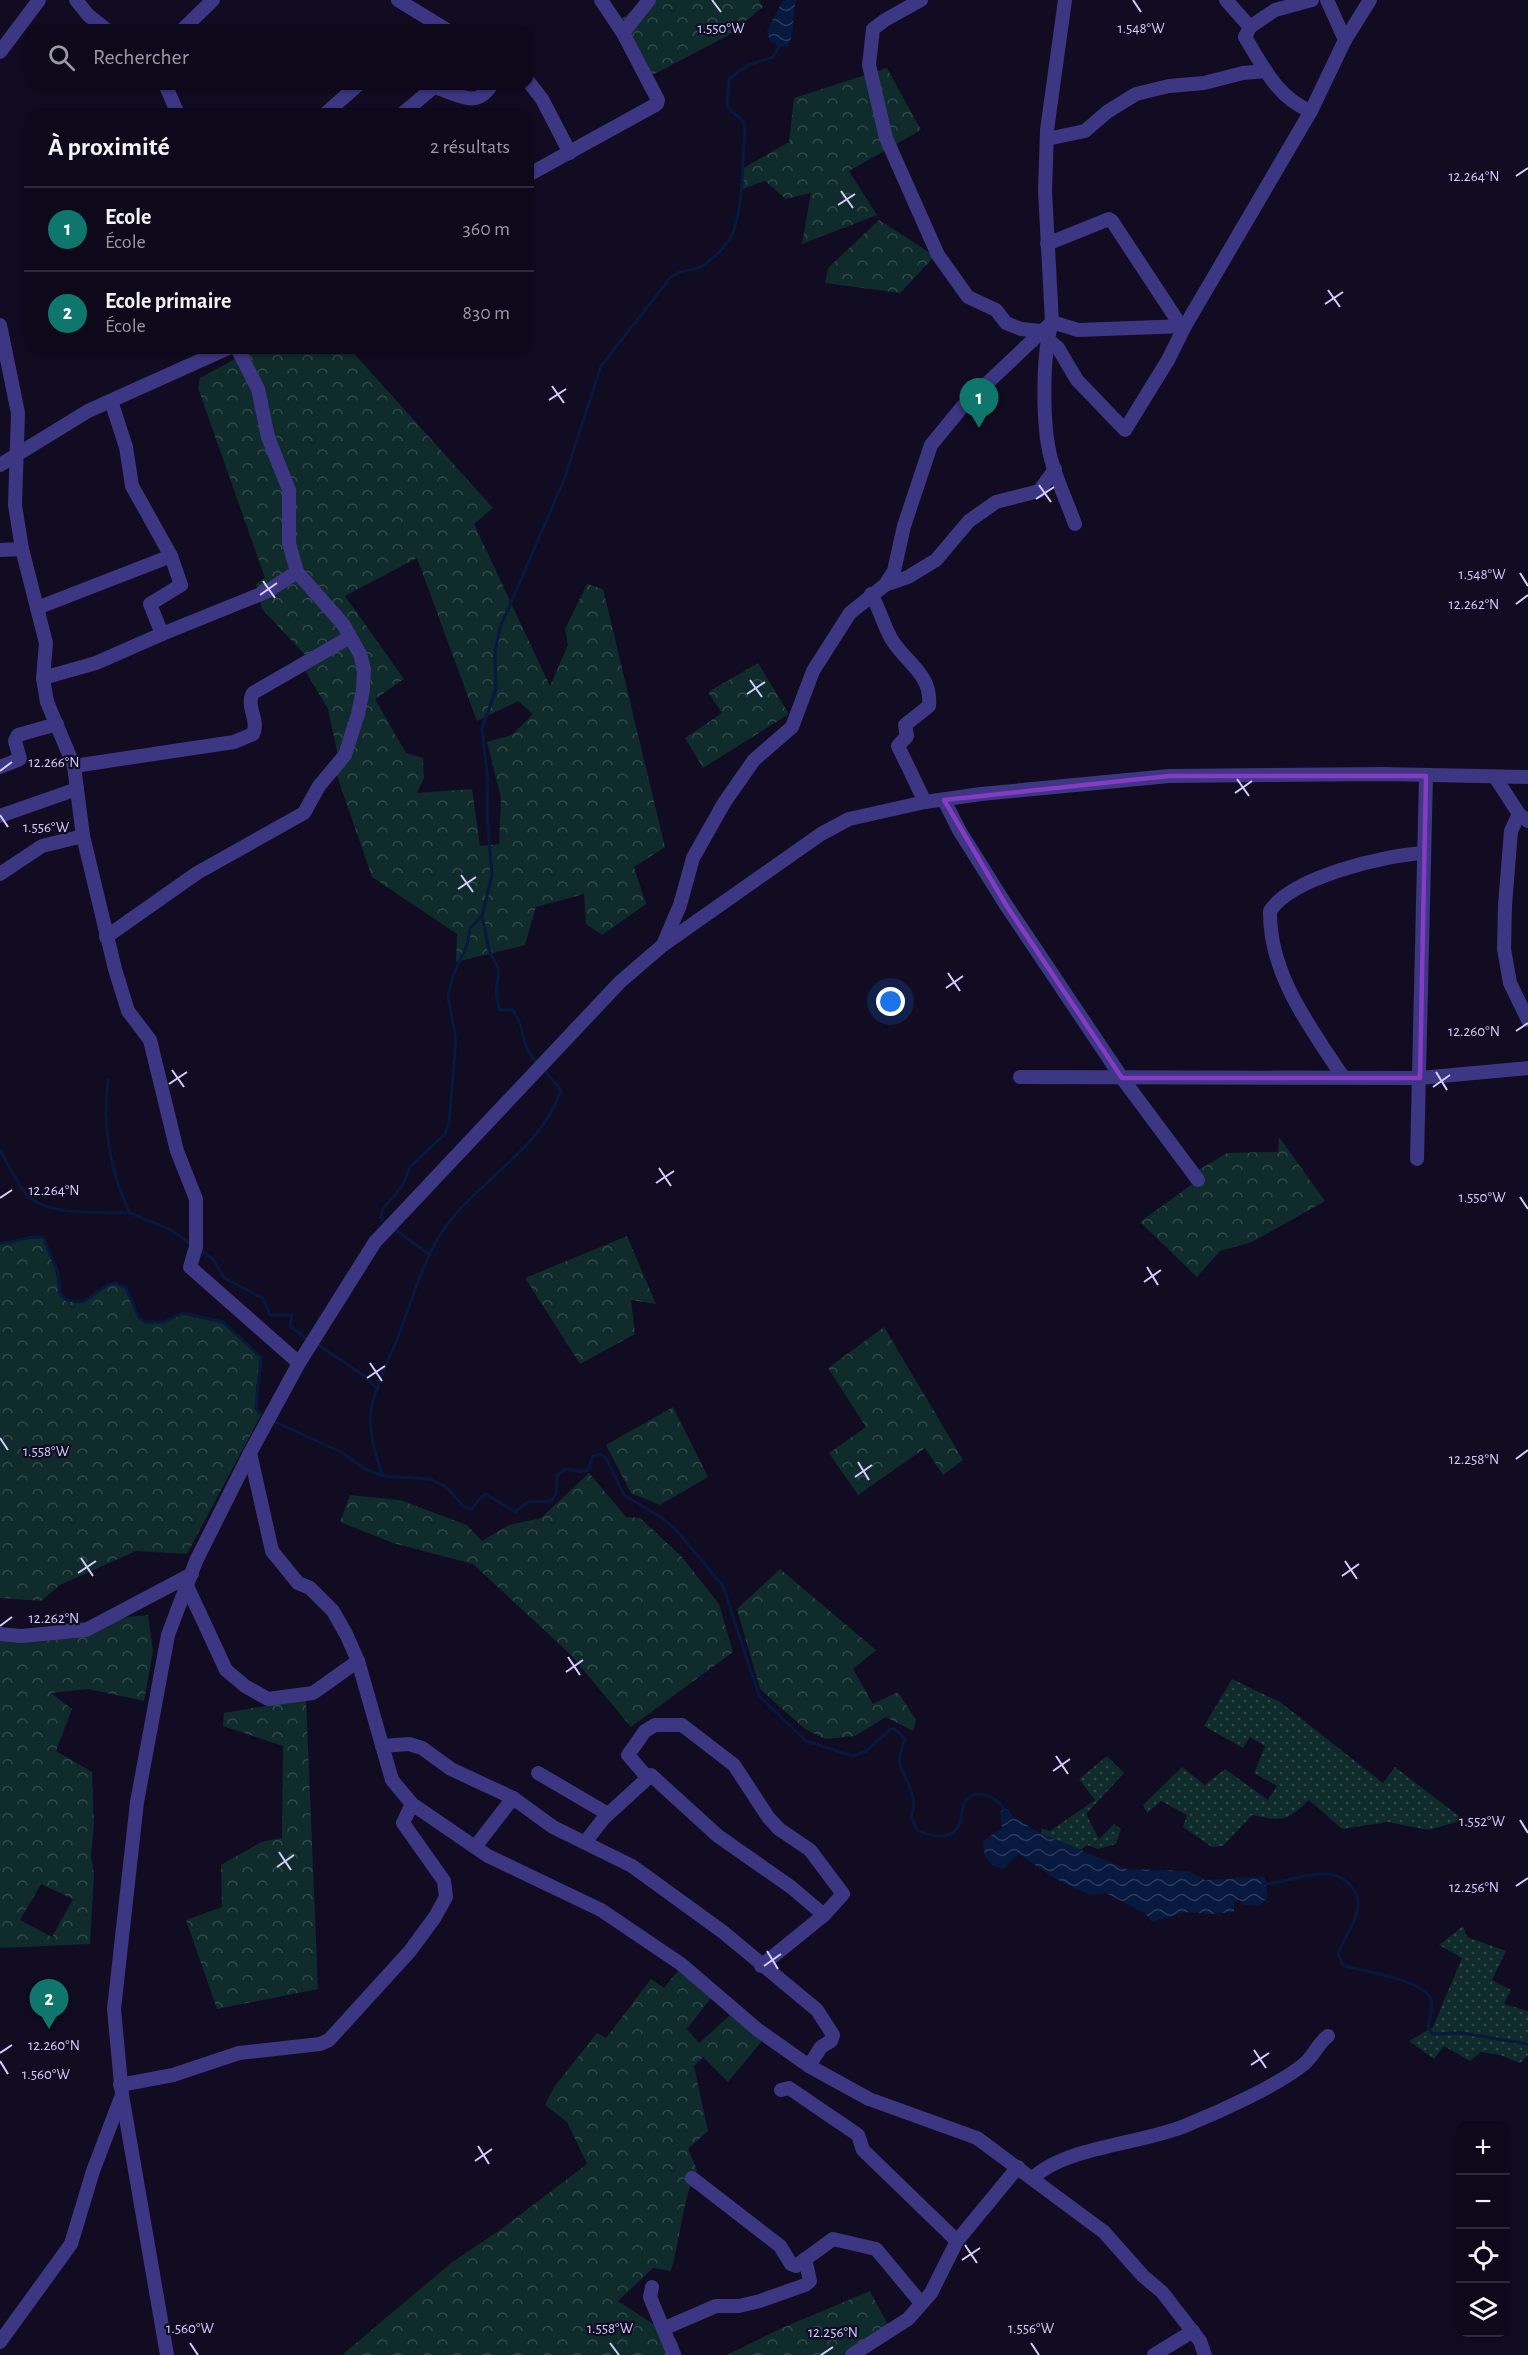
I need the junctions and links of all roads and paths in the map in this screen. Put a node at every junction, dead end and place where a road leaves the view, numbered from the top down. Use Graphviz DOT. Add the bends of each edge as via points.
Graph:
graph roads {
  1 [pos="39,0"];
  2 [pos="76,0"];
  3 [pos="213,0"];
  4 [pos="398,0"];
  5 [pos="601,0"];
  6 [pos="649,0"];
  7 [pos="921,0"];
  8 [pos="1065,0"];
  9 [pos="1226,0"];
  10 [pos="1312,0"];
  11 [pos="1327,0"];
  12 [pos="1370,0"];
  13 [pos="99,24"];
  14 [pos="188,24"];
  15 [pos="437,24"];
  16 [pos="1250,27"];
  17 [pos="623,33"];
  18 [pos="1345,40"];
  19 [pos="1,48"];
  20 [pos="1266,71"];
  21 [pos="534,89"];
  22 [pos="168,90"];
  23 [pos="352,90"];
  24 [pos="427,90"];
  25 [pos="441,90"];
  26 [pos="488,90"];
  27 [pos="175,108"];
  28 [pos="332,108"];
  29 [pos="408,108"];
  30 [pos="1311,111"];
  31 [pos="1047,139"];
  32 [pos="570,153"];
  33 [pos="534,172"];
  34 [pos="1047,244"];
  35 [pos="1052,322"];
  36 [pos="0,325"];
  37 [pos="1183,326"];
  38 [pos="1044,335"];
  39 [pos="215,354"];
  40 [pos="240,354"];
  41 [pos="111,401"];
  42 [pos="17,456"];
  43 [pos="0,465"];
  44 [pos="1055,469"];
  45 [pos="1074,524"];
  46 [pos="22,549"];
  47 [pos="0,550"];
  48 [pos="171,556"];
  49 [pos="297,573"];
  50 [pos="885,585"];
  51 [pos="870,594"];
  52 [pos="37,608"];
  53 [pos="162,634"];
  54 [pos="350,637"];
  55 [pos="43,678"];
  56 [pos="57,724"];
  57 [pos="74,766"];
  58 [pos="0,767"];
  59 [pos="1426,776"];
  60 [pos="1495,777"];
  61 [pos="1528,777"];
  62 [pos="77,789"];
  63 [pos="944,800"];
  64 [pos="925,802"];
  65 [pos="0,816"];
  66 [pos="1523,818"];
  67 [pos="83,836"];
  68 [pos="1424,853"];
  69 [pos="0,874"];
  70 [pos="106,937"];
  71 [pos="663,945"];
  72 [pos="1528,1020"];
  73 [pos="1528,1068"];
  74 [pos="1020,1077"];
  75 [pos="1343,1077"];
  76 [pos="1122,1078"];
  77 [pos="1420,1078"];
  78 [pos="1417,1159"];
  79 [pos="1198,1180"];
  80 [pos="300,1363"];
  81 [pos="250,1453"];
  82 [pos="189,1580"];
  83 [pos="0,1634"];
  84 [pos="358,1661"];
  85 [pos="382,1746"];
  86 [pos="538,1773"];
  87 [pos="647,1777"];
  88 [pos="513,1798"];
  89 [pos="412,1804"];
  90 [pos="608,1814"];
  91 [pos="586,1841"];
  92 [pos="475,1848"];
  93 [pos="824,1916"];
  94 [pos="761,1966"];
  95 [pos="1328,2036"];
  96 [pos="809,2066"];
  97 [pos="121,2090"];
  98 [pos="781,2090"];
  99 [pos="1018,2167"];
  100 [pos="692,2178"];
  101 [pos="1033,2178"];
  102 [pos="957,2241"];
  103 [pos="805,2259"];
  104 [pos="652,2287"];
  105 [pos="921,2302"];
  106 [pos="664,2328"];
  107 [pos="1193,2331"];
  108 [pos="0,2342"];
  109 [pos="168,2355"];
  110 [pos="674,2355"];
  111 [pos="852,2355"];
  112 [pos="1154,2355"];
  113 [pos="1205,2355"];
  1 -- 19 [label="street"];
  2 -- 13 [label="street"];
  3 -- 14 [label="street"];
  4 -- 15 [label="street"];
  5 -- 17 [label="street"];
  6 -- 17 [label="street"];
  7 -- 38 [label="street" via="873,29 869,65 886,138 934,248 968,297 996,310 1006,323"];
  8 -- 31 [label="street"];
  9 -- 16 [label="street"];
  10 -- 16 [label="street" via="1275,10"];
  11 -- 18 [label="street"];
  12 -- 18 [label="street"];
  16 -- 20 [label="street" via="1245,37"];
  17 -- 32 [label="street" via="657,104"];
  18 -- 30 [label="street"];
  20 -- 30 [label="street" via="1287,99"];
  20 -- 31 [label="street" via="1143,92 1124,100 1085,131"];
  21 -- 32 [label="street"];
  22 -- 27 [label="street"];
  23 -- 28 [label="street"];
  24 -- 29 [label="street"];
  25 -- 26 [label="street" via="459,97 479,98"];
  30 -- 37 [label="street"];
  31 -- 34 [label="street"];
  32 -- 33 [label="street"];
  34 -- 35 [label="street"];
  34 -- 37 [label="street" via="1108,219 1112,221"];
  35 -- 37 [label="street" via="1078,330"];
  35 -- 38 [label="street"];
  36 -- 42 [label="street" via="15,393"];
  37 -- 38 [label="street" via="1168,360 1125,430 1077,380 1058,348"];
  38 -- 44 [label="street" via="1047,441"];
  38 -- 50 [label="street" via="963,406 931,445 904,526 898,560"];
  39 -- 41 [label="street"];
  40 -- 49 [label="street" via="258,389 268,437 289,490 290,543"];
  41 -- 42 [label="street"];
  41 -- 48 [label="street" via="126,447 132,486"];
  42 -- 43 [label="street"];
  42 -- 46 [label="street" via="14,482"];
  44 -- 45 [label="street"];
  44 -- 50 [label="street" via="1039,492 996,502 969,521 936,560 908,578"];
  46 -- 47 [label="street"];
  46 -- 52 [label="street"];
  48 -- 52 [label="street"];
  48 -- 53 [label="street" via="181,587 150,603"];
  49 -- 53 [label="street" via="266,592"];
  49 -- 54 [label="street"];
  50 -- 51 [label="street"];
  51 -- 64 [label="street" via="890,637 924,675 930,695 929,706 908,722 908,736 898,746"];
  51 -- 71 [label="street" via="850,613 813,670 792,727 754,760 724,803 693,858 680,905"];
  52 -- 55 [label="street" via="46,643"];
  53 -- 55 [label="street" via="96,663"];
  54 -- 57 [label="street" via="253,693 253,734 234,741"];
  54 -- 70 [label="street" via="364,669 358,714 345,755 319,786 304,813 197,873"];
  55 -- 56 [label="street" via="47,702"];
  56 -- 57 [label="street"];
  56 -- 58 [label="street" via="18,735 15,741 20,759"];
  57 -- 62 [label="street"];
  59 -- 60 [label="street"];
  59 -- 63 [label="street" via="1169,776"];
  59 -- 68 [label="street"];
  60 -- 61 [label="street"];
  60 -- 66 [label="street"];
  62 -- 65 [label="street"];
  62 -- 67 [label="street"];
  63 -- 64 [label="street"];
  63 -- 76 [label="street" via="1006,905"];
  64 -- 71 [label="street" via="849,819 821,834"];
  66 -- 72 [label="street" via="1511,831 1504,949 1510,983"];
  67 -- 69 [label="street" via="42,846"];
  67 -- 70 [label="street"];
  68 -- 75 [label="street" via="1359,863 1283,897 1270,911 1271,941 1287,986"];
  68 -- 77 [label="street"];
  70 -- 80 [label="street" via="129,1011 154,1050 177,1151 196,1199 196,1247 190,1267"];
  71 -- 80 [label="street" via="620,982 375,1242"];
  73 -- 77 [label="street"];
  74 -- 76 [label="street"];
  75 -- 76 [label="street"];
  75 -- 77 [label="street"];
  76 -- 79 [label="street"];
  77 -- 78 [label="street"];
  80 -- 81 [label="street"];
  81 -- 82 [label="street"];
  81 -- 84 [label="street" via="272,1551 298,1583 310,1588 333,1611"];
  82 -- 83 [label="street" via="86,1630"];
  82 -- 84 [label="street" via="226,1670 268,1699 313,1693"];
  82 -- 97 [label="street" via="168,1635 137,1802 114,2009"];
  84 -- 85 [label="street"];
  85 -- 88 [label="street" via="409,1744 422,1748 451,1769"];
  85 -- 89 [label="street" via="393,1780"];
  86 -- 90 [label="street"];
  87 -- 90 [label="street"];
  87 -- 93 [label="street" via="655,1776 718,1836 791,1887"];
  87 -- 93 [label="street" via="628,1755 645,1731 655,1725 682,1725 734,1765 768,1818 810,1850 843,1894"];
  88 -- 91 [label="street" via="553,1827"];
  88 -- 92 [label="street"];
  89 -- 92 [label="street"];
  89 -- 97 [label="street" via="403,1822 444,1881 446,1897 410,1951 329,2040 239,2053"];
  90 -- 91 [label="street"];
  91 -- 94 [label="street" via="681,1899"];
  92 -- 96 [label="street" via="601,1910 681,1964 758,2030"];
  93 -- 94 [label="street"];
  94 -- 96 [label="street" via="817,2010 833,2036"];
  95 -- 101 [label="street" via="1306,2062 1287,2076 1203,2118 1153,2137 1057,2163"];
  96 -- 99 [label="street" via="869,2099 977,2138"];
  97 -- 108 [label="street" via="71,2244"];
  97 -- 109 [label="street"];
  98 -- 102 [label="street" via="789,2088 858,2135 863,2150"];
  99 -- 101 [label="street"];
  99 -- 102 [label="street"];
  100 -- 103 [label="street" via="780,2247 792,2264"];
  101 -- 107 [label="street" via="1104,2232 1162,2292"];
  102 -- 105 [label="street" via="931,2293"];
  103 -- 105 [label="street" via="833,2239 876,2249"];
  103 -- 106 [label="street" via="810,2275 810,2282 805,2285 739,2306 716,2306"];
  104 -- 106 [label="street" via="650,2297"];
  105 -- 111 [label="street" via="908,2319"];
  106 -- 110 [label="street"];
  107 -- 112 [label="street"];
  107 -- 113 [label="street"];
}
